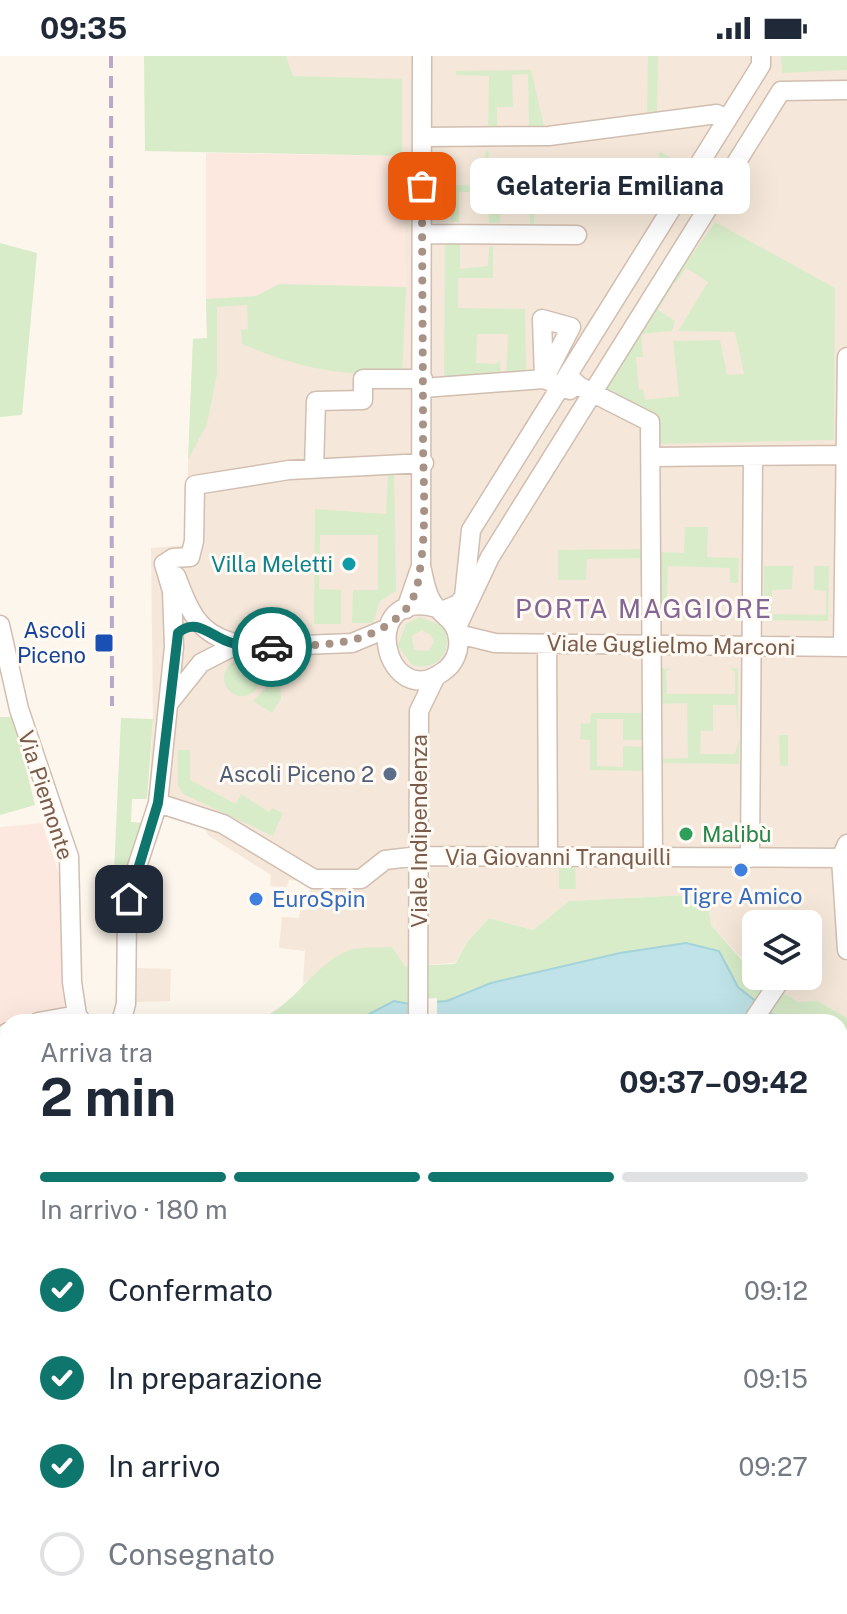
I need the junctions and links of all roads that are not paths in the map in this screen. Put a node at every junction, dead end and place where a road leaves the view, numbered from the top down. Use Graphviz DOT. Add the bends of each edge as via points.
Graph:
graph roads {
  1 [pos="422,56"];
  2 [pos="761,61"];
  3 [pos="847,90"];
  4 [pos="727,120"];
  5 [pos="422,137"];
  6 [pos="672,208"];
  7 [pos="698,224"];
  8 [pos="422,234"];
  9 [pos="577,235"];
  10 [pos="847,357"];
  11 [pos="557,381"];
  12 [pos="423,384"];
  13 [pos="590,398"];
  14 [pos="846,455"];
  15 [pos="753,456"];
  16 [pos="652,457"];
  17 [pos="424,463"];
  18 [pos="314,469"];
  19 [pos="469,548"];
  20 [pos="490,557"];
  21 [pos="181,558"];
  22 [pos="421,566"];
  23 [pos="406,609"];
  24 [pos="439,610"];
  25 [pos="467,612"];
  26 [pos="0,625"];
  27 [pos="388,628"];
  28 [pos="203,629"];
  29 [pos="457,632"];
  30 [pos="488,641"];
  31 [pos="174,643"];
  32 [pos="352,643"];
  33 [pos="547,643"];
  34 [pos="651,644"];
  35 [pos="750,645"];
  36 [pos="264,647"];
  37 [pos="845,647"];
  38 [pos="455,659"];
  39 [pos="203,661"];
  40 [pos="391,661"];
  41 [pos="405,675"];
  42 [pos="436,676"];
  43 [pos="167,705"];
  44 [pos="419,711"];
  45 [pos="158,803"];
  46 [pos="845,854"];
  47 [pos="419,856"];
  48 [pos="548,857"];
  49 [pos="653,857"];
  50 [pos="750,858"];
  51 [pos="847,941"];
  52 [pos="847,950"];
  53 [pos="774,990"];
  54 [pos="78,1014"];
  55 [pos="123,1014"];
  56 [pos="418,1014"];
  57 [pos="757,1014"];
  1 -- 5 [label="street"];
  2 -- 4 [label="street"];
  3 -- 7 [label="street" via="781,91"];
  4 -- 5 [label="street" via="717,114 549,136"];
  4 -- 6 [label="street"];
  5 -- 8 [label="street"];
  6 -- 7 [label="street"];
  6 -- 11 [label="street"];
  7 -- 13 [label="street"];
  8 -- 9 [label="street"];
  8 -- 12 [label="street"];
  10 -- 14 [label="street"];
  11 -- 12 [label="street"];
  11 -- 13 [label="street" via="579,386"];
  11 -- 19 [label="street" via="471,530"];
  12 -- 17 [label="street"];
  12 -- 18 [label="street" via="363,379 363,400 316,401"];
  13 -- 16 [label="street" via="650,422"];
  13 -- 20 [label="street"];
  14 -- 15 [label="street"];
  14 -- 37 [label="street"];
  15 -- 16 [label="street"];
  15 -- 35 [label="street"];
  16 -- 34 [label="street"];
  17 -- 18 [label="street"];
  17 -- 22 [label="street"];
  18 -- 21 [label="street" via="195,485 194,541"];
  19 -- 20 [label="street"];
  19 -- 24 [label="street" via="464,597"];
  20 -- 25 [label="street"];
  21 -- 28 [label="street" via="180,586"];
  21 -- 31 [label="street" via="164,564 172,591"];
  22 -- 23 [label="street"];
  22 -- 24 [label="street" via="429,598"];
  23 -- 24 [label="street" via="427,605"];
  23 -- 27 [label="street"];
  24 -- 29 [label="street"];
  25 -- 29 [label="street"];
  25 -- 30 [label="street"];
  26 -- 54 [label="street, Via Piemonte" via="23,723 69,857 72,982"];
  27 -- 32 [label="street"];
  27 -- 40 [label="street"];
  28 -- 31 [label="street" via="183,628"];
  28 -- 36 [label="street" via="230,642"];
  28 -- 39 [label="street" via="212,650"];
  29 -- 30 [label="street, Viale Guglielmo Marconi"];
  29 -- 38 [label="street"];
  30 -- 33 [label="street, Viale Guglielmo Marconi"];
  30 -- 38 [label="street, Viale Guglielmo Marconi"];
  31 -- 39 [label="street" via="186,663"];
  31 -- 43 [label="street"];
  32 -- 36 [label="street"];
  32 -- 40 [label="street"];
  33 -- 34 [label="street, Viale Guglielmo Marconi"];
  33 -- 48 [label="street"];
  34 -- 35 [label="street, Viale Guglielmo Marconi"];
  34 -- 49 [label="street"];
  35 -- 37 [label="street, Viale Guglielmo Marconi"];
  35 -- 50 [label="street"];
  36 -- 39 [label="street" via="230,648"];
  38 -- 42 [label="street, Viale Indipendenza"];
  39 -- 43 [label="street"];
  40 -- 41 [label="street, Viale Indipendenza"];
  41 -- 42 [label="street"];
  41 -- 44 [label="street, Viale Indipendenza"];
  42 -- 44 [label="street, Viale Indipendenza"];
  43 -- 45 [label="street"];
  44 -- 47 [label="street, Viale Indipendenza"];
  45 -- 47 [label="street" via="223,824 314,879 361,879 385,860"];
  45 -- 55 [label="street" via="132,882"];
  46 -- 50 [label="street, Via Giovanni Tranquilli"];
  46 -- 51 [label="street"];
  47 -- 48 [label="street, Via Giovanni Tranquilli"];
  47 -- 56 [label="street, Viale Indipendenza"];
  48 -- 49 [label="street, Via Giovanni Tranquilli"];
  49 -- 50 [label="street, Via Giovanni Tranquilli"];
  51 -- 52 [label="street"];
  53 -- 57 [label="street"];
}
